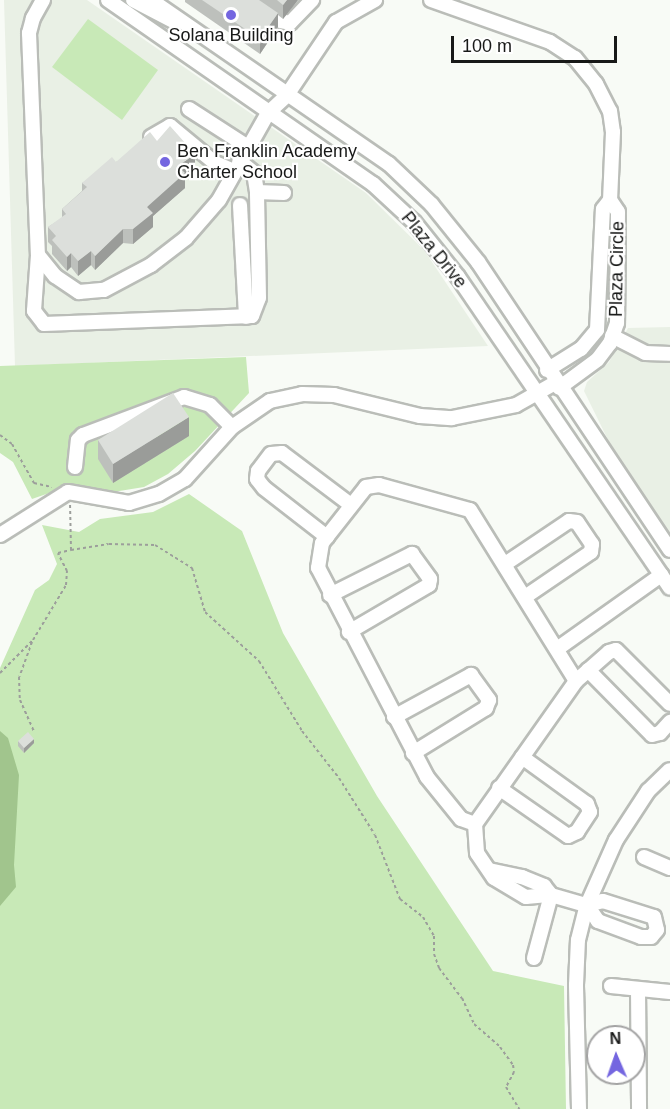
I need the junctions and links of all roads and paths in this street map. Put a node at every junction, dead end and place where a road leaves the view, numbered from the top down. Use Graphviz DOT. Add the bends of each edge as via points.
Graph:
graph roads {
  1 [pos="43,0"];
  2 [pos="108,0"];
  3 [pos="133,0"];
  4 [pos="152,0"];
  5 [pos="246,0"];
  6 [pos="312,0"];
  7 [pos="371,0"];
  8 [pos="430,0"];
  9 [pos="194,30"];
  10 [pos="287,95"];
  11 [pos="189,109"];
  12 [pos="268,112"];
  13 [pos="150,137"];
  14 [pos="248,147"];
  15 [pos="235,169"];
  16 [pos="257,192"];
  17 [pos="284,193"];
  18 [pos="610,200"];
  19 [pos="240,205"];
  20 [pos="38,255"];
  21 [pos="246,318"];
  22 [pos="612,336"];
  23 [pos="670,354"];
  24 [pos="547,370"];
  25 [pos="557,386"];
  26 [pos="537,394"];
  27 [pos="232,427"];
  28 [pos="0,435"];
  29 [pos="75,467"];
  30 [pos="68,492"];
  31 [pos="351,506"];
  32 [pos="0,535"];
  33 [pos="327,537"];
  34 [pos="71,550"];
  35 [pos="670,550"];
  36 [pos="505,564"];
  37 [pos="661,575"];
  38 [pos="670,588"];
  39 [pos="330,595"];
  40 [pos="525,597"];
  41 [pos="349,632"];
  42 [pos="33,640"];
  43 [pos="557,649"];
  44 [pos="588,670"];
  45 [pos="0,673"];
  46 [pos="576,681"];
  47 [pos="670,704"];
  48 [pos="394,717"];
  49 [pos="670,722"];
  50 [pos="34,732"];
  51 [pos="413,753"];
  52 [pos="522,757"];
  53 [pos="670,770"];
  54 [pos="499,788"];
  55 [pos="475,824"];
  56 [pos="644,857"];
  57 [pos="670,867"];
  58 [pos="489,870"];
  59 [pos="519,876"];
  60 [pos="514,891"];
  61 [pos="551,895"];
  62 [pos="587,905"];
  63 [pos="663,932"];
  64 [pos="534,958"];
  65 [pos="610,986"];
  66 [pos="638,989"];
  67 [pos="670,992"];
  68 [pos="519,1109"];
  69 [pos="579,1109"];
  70 [pos="639,1109"];
  1 -- 20 [label="street" via="29,33"];
  2 -- 12 [label="street, Plaza Drive"];
  3 -- 9 [label="street" via="151,13"];
  4 -- 9 [label="street, Plaza Drive"];
  5 -- 6 [label="street" via="275,20 290,23"];
  7 -- 10 [label="street" via="336,22"];
  8 -- 18 [label="street, Plaza Circle" via="550,42 575,58 596,84 610,111"];
  9 -- 10 [label="street, Plaza Drive"];
  10 -- 12 [label="street"];
  10 -- 24 [label="street, Plaza Drive" via="388,164 437,211 478,262"];
  11 -- 14 [label="street"];
  12 -- 14 [label="street"];
  12 -- 26 [label="street, Plaza Drive" via="373,184 414,222 454,271"];
  13 -- 15 [label="street" via="170,126 215,163"];
  14 -- 15 [label="street"];
  15 -- 16 [label="street" via="254,173"];
  15 -- 20 [label="street" via="208,215 186,238 151,265 104,290 79,292 55,276"];
  16 -- 17 [label="street"];
  16 -- 21 [label="street" via="259,298 256,312"];
  18 -- 22 [label="street, Plaza Circle" via="618,212 617,323"];
  18 -- 24 [label="street, Plaza Circle" via="603,209 601,316 597,330 581,349"];
  19 -- 21 [label="street"];
  20 -- 21 [label="street" via="34,311 44,324"];
  22 -- 23 [label="street" via="645,353"];
  22 -- 25 [label="street, Plaza Circle" via="597,360"];
  24 -- 25 [label="street, Plaza Drive"];
  25 -- 26 [label="street, Plaza Circle"];
  25 -- 35 [label="street, Plaza Drive"];
  26 -- 27 [label="street, Plaza Circle" via="502,410 452,418 420,416 334,395 302,394 270,401"];
  26 -- 37 [label="street, Plaza Drive"];
  27 -- 29 [label="street" via="210,405 184,398 83,435 78,440"];
  27 -- 30 [label="street, Plaza Circle" via="185,479 159,495 129,503"];
  28 -- 30 [label="path" via="12,444 34,483"];
  30 -- 32 [label="street"];
  30 -- 34 [label="path"];
  31 -- 33 [label="street"];
  31 -- 33 [label="street" via="282,453 271,454 258,471 257,479"];
  31 -- 36 [label="street" via="366,487 379,485 461,505 476,516"];
  33 -- 39 [label="street" via="317,559"];
  34 -- 42 [label="path" via="58,553 67,572 66,585"];
  34 -- 68 [label="path" via="109,544 155,545 192,568 205,612 259,661 302,731 339,778 375,834 400,899 423,917 435,936 434,954 439,968 462,998 474,1024 513,1065 514,1072 506,1087"];
  36 -- 40 [label="street"];
  36 -- 40 [label="street" via="569,520 577,522 592,543 591,552"];
  37 -- 38 [label="street, Plaza Drive"];
  37 -- 43 [label="street"];
  39 -- 41 [label="street"];
  39 -- 41 [label="street" via="412,554 430,579 429,585"];
  40 -- 43 [label="street"];
  41 -- 48 [label="street"];
  42 -- 45 [label="path"];
  42 -- 50 [label="path" via="19,677 20,700"];
  43 -- 46 [label="street"];
  44 -- 46 [label="street"];
  44 -- 47 [label="street" via="609,652 622,652"];
  44 -- 49 [label="street" via="652,735 660,733"];
  46 -- 52 [label="street"];
  48 -- 51 [label="street"];
  48 -- 51 [label="street" via="471,675 477,678 489,700 486,708"];
  51 -- 55 [label="street" via="461,819"];
  52 -- 54 [label="street"];
  52 -- 54 [label="street" via="587,804 590,812 577,832 568,836"];
  53 -- 62 [label="street" via="648,791 616,840"];
  54 -- 55 [label="street"];
  55 -- 58 [label="street" via="477,853"];
  56 -- 57 [label="street"];
  58 -- 59 [label="street"];
  58 -- 60 [label="street"];
  59 -- 60 [label="street"];
  59 -- 61 [label="street" via="544,886"];
  60 -- 61 [label="street" via="535,898"];
  61 -- 62 [label="street"];
  61 -- 64 [label="street"];
  62 -- 63 [label="street" via="598,921 641,937"];
  62 -- 63 [label="street" via="603,901 626,911 654,916"];
  62 -- 69 [label="street" via="578,940 576,985"];
  65 -- 66 [label="street"];
  66 -- 67 [label="street"];
  66 -- 70 [label="street"];
}
